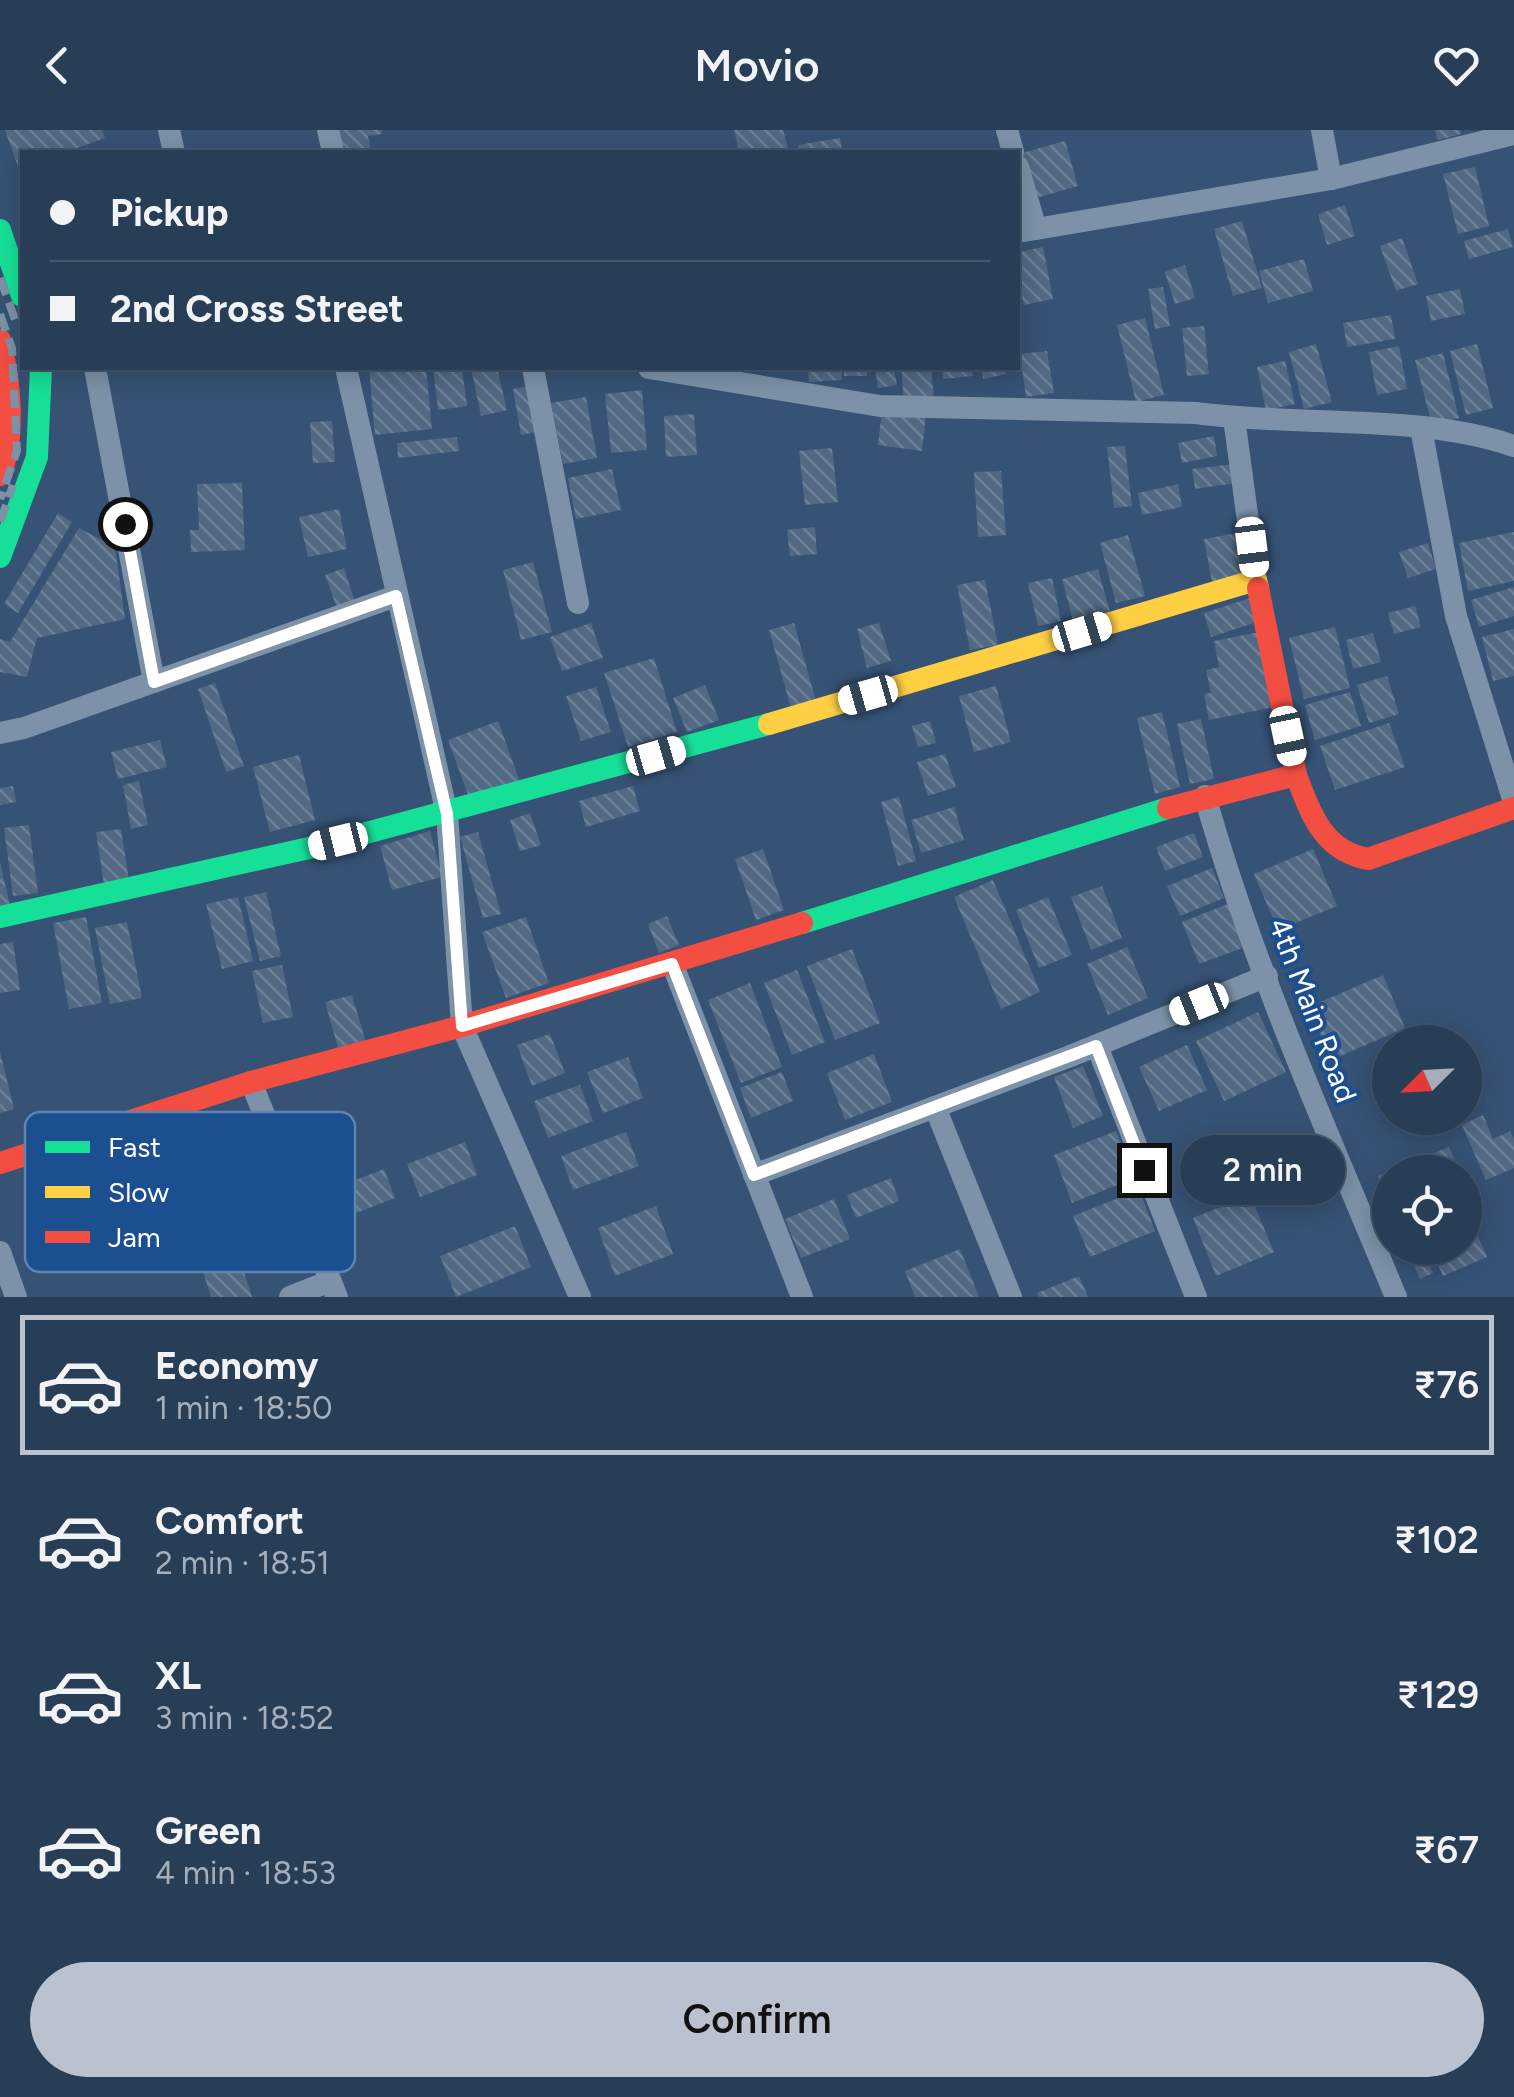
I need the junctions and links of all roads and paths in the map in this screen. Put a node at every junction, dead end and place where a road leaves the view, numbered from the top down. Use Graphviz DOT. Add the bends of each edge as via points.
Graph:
graph roads {
  1 [pos="1322,130"];
  2 [pos="1514,134"];
  3 [pos="1332,178"];
  4 [pos="1020,180"];
  5 [pos="0,230"];
  6 [pos="1027,231"];
  7 [pos="20,290"];
  8 [pos="0,340"];
  9 [pos="9,366"];
  10 [pos="42,370"];
  11 [pos="96,370"];
  12 [pos="346,370"];
  13 [pos="533,370"];
  14 [pos="661,370"];
  15 [pos="1234,418"];
  16 [pos="1421,428"];
  17 [pos="1514,446"];
  18 [pos="0,475"];
  19 [pos="0,557"];
  20 [pos="1256,580"];
  21 [pos="396,596"];
  22 [pos="578,603"];
  23 [pos="154,682"];
  24 [pos="0,733"];
  25 [pos="1296,776"];
  26 [pos="1205,796"];
  27 [pos="1514,805"];
  28 [pos="447,814"];
  29 [pos="0,916"];
  30 [pos="672,964"];
  31 [pos="1268,976"];
  32 [pos="462,1026"];
  33 [pos="1096,1046"];
  34 [pos="251,1082"];
  35 [pos="935,1108"];
  36 [pos="158,1112"];
  37 [pos="263,1112"];
  38 [pos="25,1155"];
  39 [pos="0,1163"];
  40 [pos="754,1175"];
  41 [pos="0,1252"];
  42 [pos="334,1289"];
  43 [pos="16,1297"];
  44 [pos="290,1297"];
  45 [pos="580,1297"];
  46 [pos="802,1297"];
  47 [pos="1011,1297"];
  48 [pos="1196,1297"];
  49 [pos="1396,1297"];
  1 -- 3 [label="street"];
  2 -- 3 [label="street"];
  3 -- 6 [label="street"];
  4 -- 6 [label="street"];
  5 -- 7 [label="street"];
  8 -- 9 [label="street"];
  9 -- 18 [label="street" via="9,454"];
  10 -- 19 [label="street" via="37,457"];
  11 -- 23 [label="street"];
  12 -- 21 [label="street"];
  13 -- 22 [label="street"];
  14 -- 15 [label="street" via="880,406"];
  15 -- 16 [label="street"];
  15 -- 20 [label="street"];
  16 -- 17 [label="street"];
  16 -- 27 [label="street" via="1456,616"];
  20 -- 25 [label="street"];
  20 -- 28 [label="street"];
  21 -- 23 [label="street"];
  21 -- 28 [label="street"];
  23 -- 24 [label="street"];
  25 -- 26 [label="street"];
  25 -- 27 [label="street" via="1320,832 1352,858 1383,856"];
  26 -- 30 [label="street"];
  26 -- 31 [label="street, 4th Main Road"];
  28 -- 29 [label="street" via="157,886"];
  28 -- 32 [label="street"];
  30 -- 32 [label="street"];
  30 -- 40 [label="street"];
  31 -- 33 [label="street"];
  31 -- 49 [label="street, 4th Main Road"];
  32 -- 34 [label="street"];
  32 -- 45 [label="street"];
  33 -- 35 [label="street"];
  33 -- 48 [label="street"];
  34 -- 36 [label="street"];
  34 -- 37 [label="street"];
  35 -- 40 [label="street"];
  35 -- 47 [label="street"];
  38 -- 39 [label="street"];
  40 -- 46 [label="street"];
  41 -- 43 [label="street"];
  42 -- 44 [label="street"];
}
